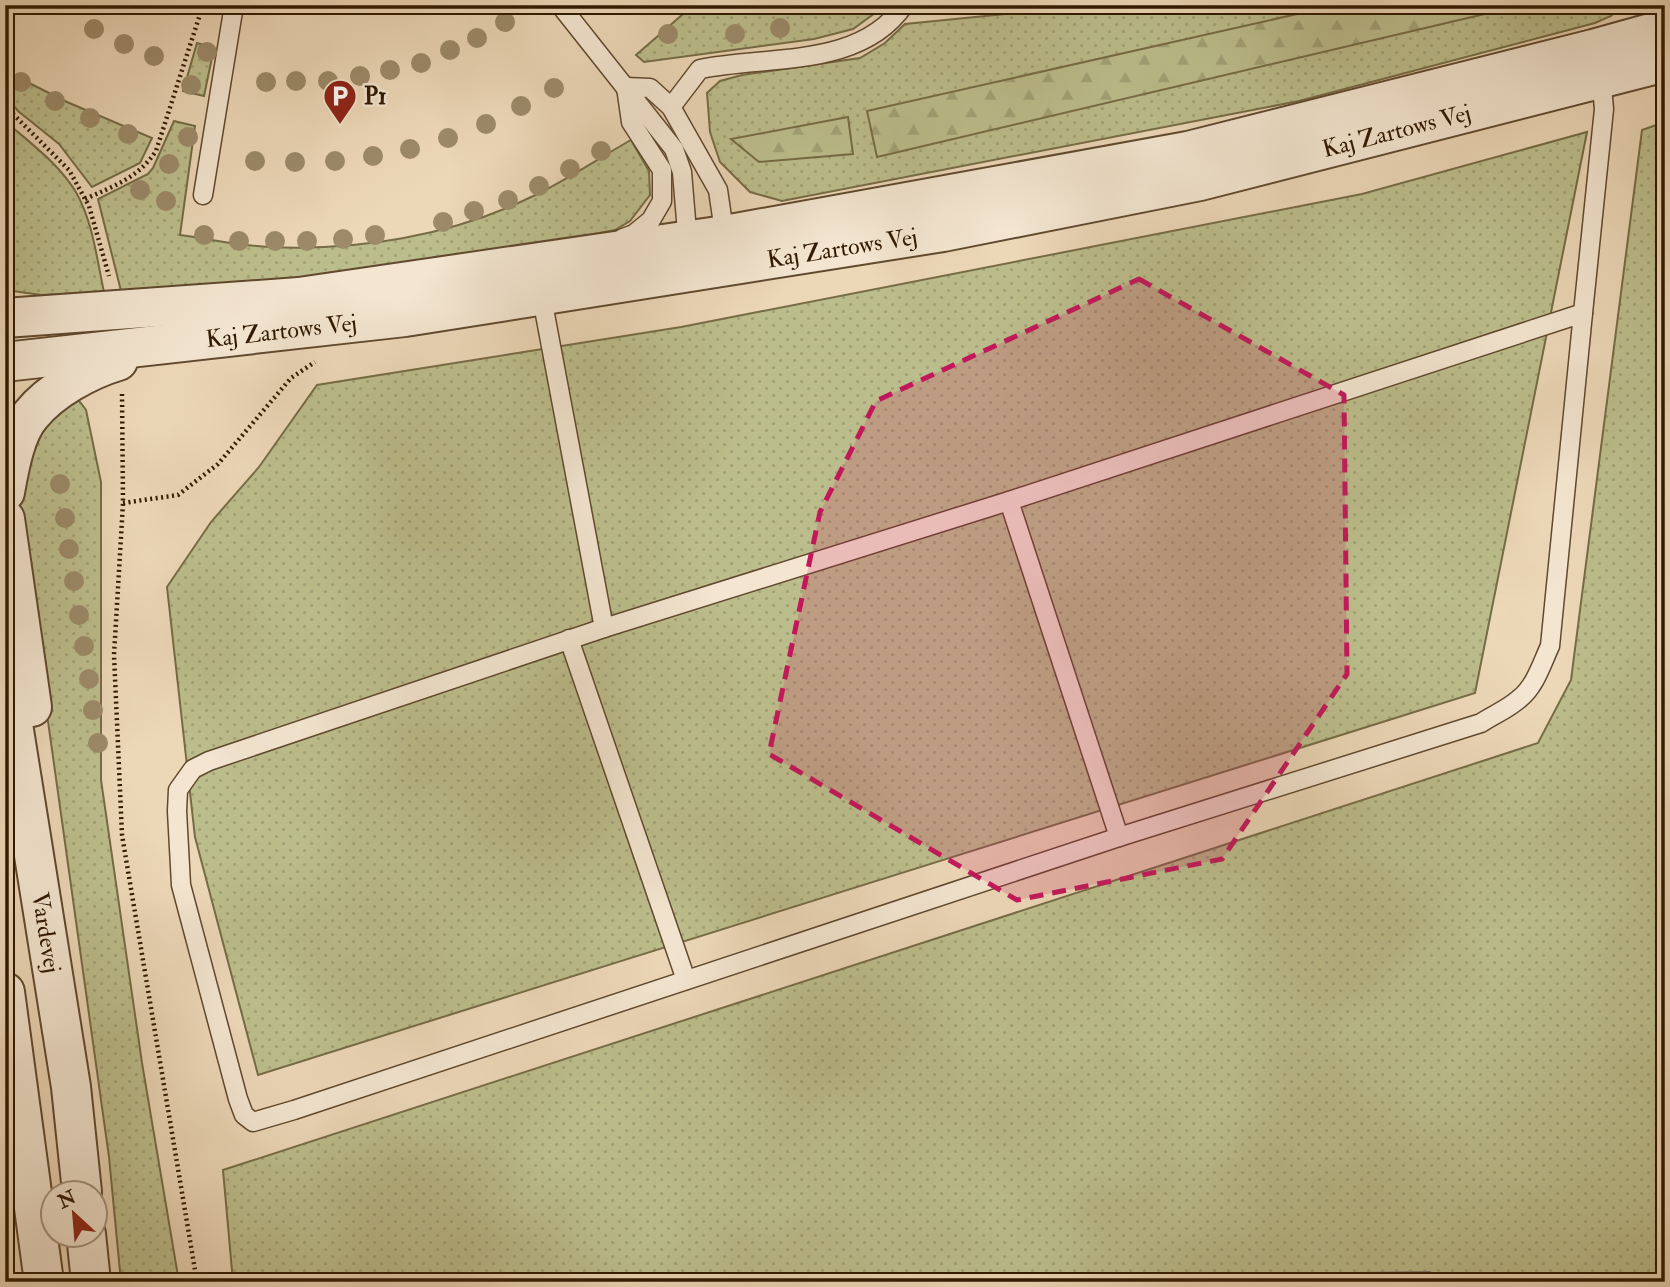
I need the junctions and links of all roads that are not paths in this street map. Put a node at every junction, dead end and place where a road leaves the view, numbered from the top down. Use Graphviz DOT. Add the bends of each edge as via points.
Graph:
graph roads {
  1 [pos="234,5"];
  2 [pos="560,5"];
  3 [pos="904,5"];
  4 [pos="1665,29"];
  5 [pos="1665,62"];
  6 [pos="1597,64"];
  7 [pos="626,87"];
  8 [pos="671,107"];
  9 [pos="203,195"];
  10 [pos="727,251"];
  11 [pos="689,257"];
  12 [pos="497,269"];
  13 [pos="538,279"];
  14 [pos="1583,313"];
  15 [pos="5,318"];
  16 [pos="183,341"];
  17 [pos="5,362"];
  18 [pos="5,492"];
  19 [pos="1009,501"];
  20 [pos="5,519"];
  21 [pos="604,628"];
  22 [pos="569,639"];
  23 [pos="5,674"];
  24 [pos="1119,837"];
  25 [pos="36,873"];
  26 [pos="686,980"];
  27 [pos="5,992"];
  28 [pos="81,1178"];
  29 [pos="87,1248"];
  30 [pos="44,1282"];
  31 [pos="91,1282"];
  1 -- 9 [label="lane"];
  2 -- 7 [label="lane"];
  3 -- 8 [label="lane" via="885,27 831,54 700,69"];
  4 -- 6 [label="street, Kaj Zartows Vej"];
  5 -- 6 [label="street, Kaj Zartows Vej"];
  6 -- 10 [label="street, Kaj Zartows Vej"];
  6 -- 14 [label="lane" via="1604,109"];
  7 -- 8 [label="lane" via="650,88"];
  7 -- 11 [label="lane" via="674,149 682,172"];
  7 -- 12 [label="lane" via="631,122 662,170 662,201 651,220 634,234 616,240 524,255"];
  8 -- 10 [label="lane" via="718,190"];
  10 -- 11 [label="street, Kaj Zartows Vej"];
  11 -- 13 [label="street, Kaj Zartows Vej"];
  12 -- 13 [label="street, Kaj Zartows Vej"];
  12 -- 15 [label="street, Kaj Zartows Vej" via="299,297"];
  13 -- 16 [label="street, Kaj Zartows Vej" via="405,317"];
  13 -- 21 [label="lane"];
  14 -- 19 [label="lane"];
  14 -- 24 [label="lane" via="1550,646 1521,698 1481,723"];
  16 -- 17 [label="street, Kaj Zartows Vej"];
  16 -- 18 [label="street" via="98,367 63,387 29,416 10,459"];
  19 -- 21 [label="lane"];
  19 -- 24 [label="lane"];
  20 -- 25 [label="street" via="50,841"];
  21 -- 22 [label="lane"];
  22 -- 26 [label="lane"];
  22 -- 26 [label="lane" via="209,761 184,780 178,790 177,811 181,885 238,1099 244,1115 253,1122"];
  23 -- 25 [label="street, Vardevej"];
  24 -- 26 [label="lane"];
  25 -- 28 [label="street, Vardevej" via="71,1087"];
  27 -- 30 [label="street"];
  29 -- 31 [label="street"];
}
